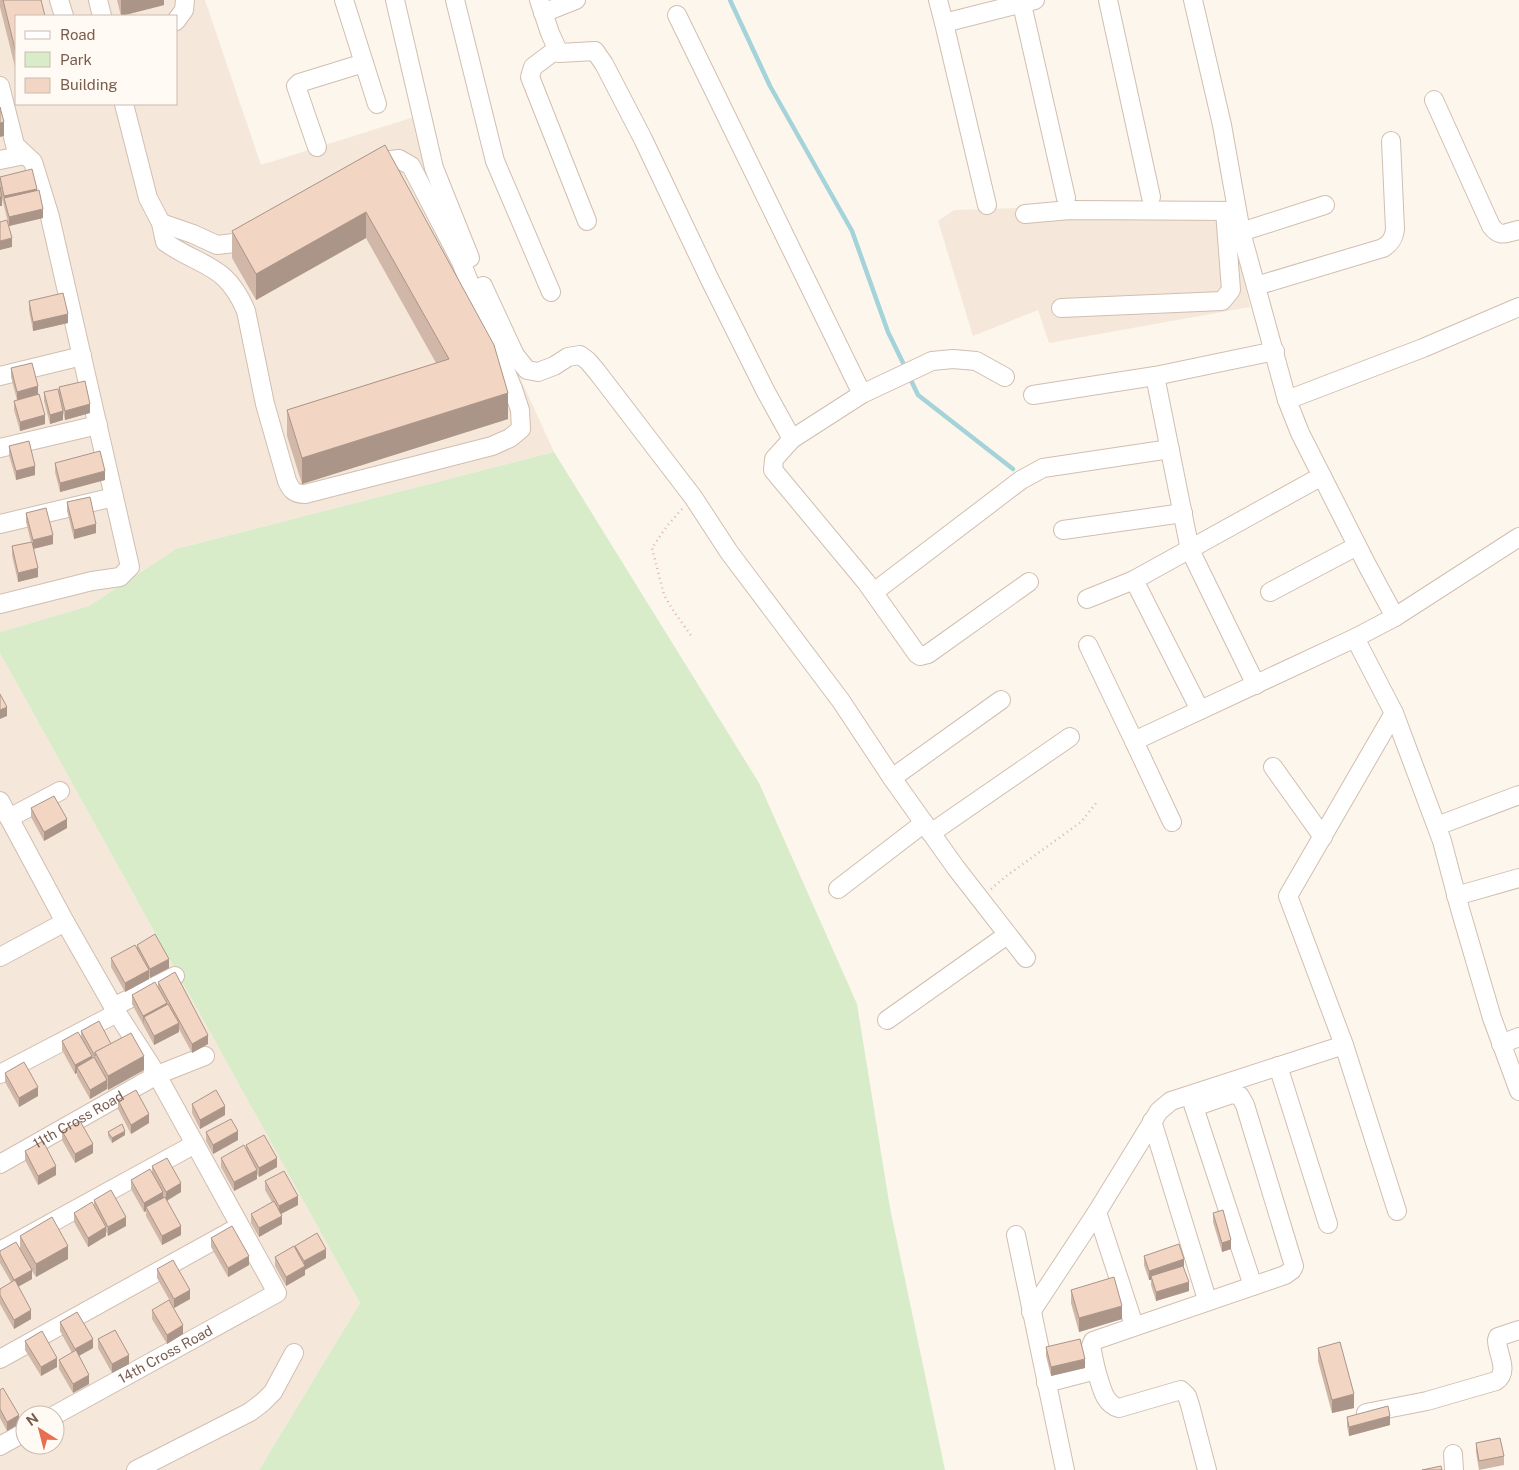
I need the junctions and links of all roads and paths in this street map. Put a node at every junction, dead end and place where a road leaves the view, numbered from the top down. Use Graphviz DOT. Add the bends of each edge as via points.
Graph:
graph roads {
  1 [pos="59,0"];
  2 [pos="98,0"];
  3 [pos="185,0"];
  4 [pos="344,0"];
  5 [pos="395,0"];
  6 [pos="455,0"];
  7 [pos="576,0"];
  8 [pos="938,0"];
  9 [pos="1108,0"];
  10 [pos="1193,0"];
  11 [pos="1026,1"];
  12 [pos="541,6"];
  13 [pos="677,14"];
  14 [pos="64,15"];
  15 [pos="102,15"];
  16 [pos="178,18"];
  17 [pos="944,23"];
  18 [pos="557,49"];
  19 [pos="364,63"];
  20 [pos="0,86"];
  21 [pos="1434,100"];
  22 [pos="377,104"];
  23 [pos="124,105"];
  24 [pos="1391,141"];
  25 [pos="317,147"];
  26 [pos="25,156"];
  27 [pos="0,160"];
  28 [pos="358,174"];
  29 [pos="1151,197"];
  30 [pos="1066,198"];
  31 [pos="987,205"];
  32 [pos="1325,205"];
  33 [pos="1231,211"];
  34 [pos="1025,214"];
  35 [pos="587,221"];
  36 [pos="161,222"];
  37 [pos="269,224"];
  38 [pos="1519,230"];
  39 [pos="1241,232"];
  40 [pos="1256,286"];
  41 [pos="551,292"];
  42 [pos="1519,307"];
  43 [pos="1060,308"];
  44 [pos="1275,351"];
  45 [pos="82,356"];
  46 [pos="0,376"];
  47 [pos="1155,376"];
  48 [pos="1005,377"];
  49 [pos="862,394"];
  50 [pos="1033,395"];
  51 [pos="1287,400"];
  52 [pos="98,425"];
  53 [pos="792,439"];
  54 [pos="0,448"];
  55 [pos="1170,449"];
  56 [pos="1322,476"];
  57 [pos="114,497"];
  58 [pos="693,497"];
  59 [pos="1183,513"];
  60 [pos="0,524"];
  61 [pos="1063,530"];
  62 [pos="1519,537"];
  63 [pos="1357,546"];
  64 [pos="1190,550"];
  65 [pos="1134,580"];
  66 [pos="1029,582"];
  67 [pos="874,592"];
  68 [pos="1270,592"];
  69 [pos="1087,599"];
  70 [pos="0,604"];
  71 [pos="1396,617"];
  72 [pos="693,638"];
  73 [pos="1355,638"];
  74 [pos="1088,646"];
  75 [pos="1256,685"];
  76 [pos="1001,700"];
  77 [pos="1200,710"];
  78 [pos="1394,713"];
  79 [pos="1070,737"];
  80 [pos="1134,740"];
  81 [pos="1273,767"];
  82 [pos="892,778"];
  83 [pos="60,792"];
  84 [pos="1519,795"];
  85 [pos="0,801"];
  86 [pos="1097,802"];
  87 [pos="1172,822"];
  88 [pos="8,825"];
  89 [pos="1437,826"];
  90 [pos="928,828"];
  91 [pos="1323,837"];
  92 [pos="1519,878"];
  93 [pos="838,889"];
  94 [pos="1456,896"];
  95 [pos="983,903"];
  96 [pos="65,922"];
  97 [pos="1007,935"];
  98 [pos="0,957"];
  99 [pos="1026,958"];
  100 [pos="175,976"];
  101 [pos="115,1010"];
  102 [pos="887,1020"];
  103 [pos="1519,1037"];
  104 [pos="1501,1044"];
  105 [pos="1344,1045"];
  106 [pos="205,1056"];
  107 [pos="1278,1066"];
  108 [pos="0,1074"];
  109 [pos="157,1076"];
  110 [pos="1224,1090"];
  111 [pos="1519,1091"];
  112 [pos="1192,1101"];
  113 [pos="1152,1121"];
  114 [pos="195,1144"];
  115 [pos="0,1164"];
  116 [pos="1397,1211"];
  117 [pos="1097,1212"];
  118 [pos="1328,1224"];
  119 [pos="240,1226"];
  120 [pos="1016,1234"];
  121 [pos="0,1251"];
  122 [pos="1253,1286"];
  123 [pos="1205,1293"];
  124 [pos="1031,1312"];
  125 [pos="1132,1319"];
  126 [pos="1519,1330"];
  127 [pos="294,1353"];
  128 [pos="0,1359"];
  129 [pos="1096,1370"];
  130 [pos="1046,1383"];
  131 [pos="65,1410"];
  132 [pos="1357,1415"];
  133 [pos="15,1438"];
  134 [pos="0,1446"];
  135 [pos="136,1470"];
  136 [pos="1065,1470"];
  137 [pos="1207,1470"];
  1 -- 14 [label="street"];
  2 -- 15 [label="street"];
  3 -- 16 [label="street" via="184,10"];
  4 -- 19 [label="street"];
  5 -- 58 [label="street" via="434,168 470,258 515,355 527,370 538,372 568,357 580,355 588,361"];
  6 -- 41 [label="street" via="495,161"];
  7 -- 12 [label="street"];
  8 -- 17 [label="street"];
  9 -- 29 [label="street"];
  10 -- 33 [label="street" via="1222,125"];
  11 -- 17 [label="street"];
  11 -- 30 [label="street"];
  12 -- 18 [label="street"];
  13 -- 49 [label="street"];
  17 -- 31 [label="street"];
  18 -- 35 [label="street" via="533,67 530,81"];
  18 -- 53 [label="street" via="558,53 564,54 595,51 604,64"];
  19 -- 22 [label="street"];
  19 -- 25 [label="street" via="296,86"];
  20 -- 26 [label="street" via="15,145"];
  21 -- 38 [label="street" via="1494,231 1502,234"];
  23 -- 36 [label="street" via="148,198"];
  24 -- 40 [label="street" via="1395,229 1392,240 1383,248"];
  26 -- 27 [label="street"];
  26 -- 45 [label="street" via="33,162 50,217"];
  28 -- 36 [label="street" via="383,161 399,159 411,166 461,262 514,389 521,429 510,438 492,446 342,485 304,494 294,492 287,481 265,404 242,301 228,279 215,269 165,242"];
  32 -- 39 [label="street"];
  33 -- 34 [label="street" via="1070,210"];
  33 -- 39 [label="street"];
  33 -- 43 [label="street" via="1231,290 1222,301"];
  36 -- 37 [label="street" via="217,245 234,242"];
  39 -- 40 [label="street"];
  40 -- 44 [label="street"];
  42 -- 51 [label="street"];
  44 -- 47 [label="street"];
  44 -- 51 [label="street"];
  45 -- 46 [label="street"];
  45 -- 52 [label="street"];
  47 -- 50 [label="street"];
  47 -- 55 [label="street"];
  48 -- 49 [label="street" via="976,362 932,361"];
  49 -- 53 [label="street"];
  51 -- 56 [label="street"];
  52 -- 54 [label="street"];
  52 -- 57 [label="street"];
  53 -- 67 [label="street" via="774,459 773,470"];
  55 -- 59 [label="street"];
  55 -- 67 [label="street" via="1036,470"];
  56 -- 63 [label="street"];
  56 -- 64 [label="street"];
  57 -- 60 [label="street"];
  57 -- 70 [label="street" via="130,566 120,577"];
  58 -- 72 [label="path" via="652,548 664,595"];
  58 -- 82 [label="street" via="729,552 841,700"];
  59 -- 61 [label="street"];
  59 -- 64 [label="street"];
  62 -- 71 [label="street"];
  63 -- 68 [label="street"];
  63 -- 71 [label="street"];
  64 -- 65 [label="street"];
  64 -- 75 [label="street"];
  65 -- 69 [label="street"];
  65 -- 77 [label="street"];
  66 -- 67 [label="street" via="928,654 920,656"];
  71 -- 73 [label="street"];
  73 -- 75 [label="street"];
  73 -- 78 [label="street"];
  74 -- 80 [label="street"];
  75 -- 77 [label="street"];
  76 -- 82 [label="street"];
  77 -- 80 [label="street"];
  78 -- 89 [label="street"];
  78 -- 91 [label="street"];
  79 -- 90 [label="street"];
  80 -- 87 [label="street"];
  81 -- 91 [label="street"];
  82 -- 90 [label="street"];
  83 -- 88 [label="street"];
  84 -- 89 [label="street"];
  85 -- 88 [label="street"];
  86 -- 95 [label="path" via="1081,822 991,889"];
  88 -- 96 [label="street"];
  89 -- 94 [label="street"];
  90 -- 93 [label="street"];
  90 -- 95 [label="street"];
  91 -- 105 [label="street" via="1288,896"];
  92 -- 94 [label="street"];
  94 -- 104 [label="street"];
  95 -- 97 [label="street"];
  96 -- 98 [label="street"];
  96 -- 101 [label="street"];
  97 -- 99 [label="street"];
  97 -- 102 [label="street"];
  100 -- 101 [label="street"];
  101 -- 108 [label="street"];
  101 -- 109 [label="street"];
  103 -- 104 [label="street"];
  104 -- 111 [label="street"];
  105 -- 107 [label="street"];
  105 -- 116 [label="street"];
  106 -- 109 [label="street, 11th Cross Road"];
  107 -- 110 [label="street"];
  107 -- 118 [label="street"];
  109 -- 114 [label="street"];
  109 -- 115 [label="street, 11th Cross Road"];
  110 -- 112 [label="street"];
  110 -- 122 [label="street" via="1240,1096 1245,1105 1294,1261 1292,1270 1285,1275"];
  112 -- 113 [label="street" via="1171,1101"];
  112 -- 122 [label="street"];
  113 -- 117 [label="street"];
  113 -- 123 [label="street"];
  114 -- 119 [label="street"];
  114 -- 121 [label="street"];
  117 -- 124 [label="street"];
  117 -- 125 [label="street"];
  119 -- 128 [label="street"];
  119 -- 131 [label="street, 14th Cross Road" via="277,1293"];
  120 -- 124 [label="street"];
  122 -- 129 [label="street" via="1093,1341 1091,1346"];
  124 -- 130 [label="street"];
  126 -- 132 [label="street" via="1498,1336 1497,1345 1504,1369 1496,1381 1427,1401"];
  127 -- 135 [label="street" via="273,1392 250,1412"];
  129 -- 130 [label="street"];
  129 -- 137 [label="street" via="1107,1401 1119,1408 1181,1390 1190,1405"];
  130 -- 136 [label="street"];
  133 -- 134 [label="street"];
}
